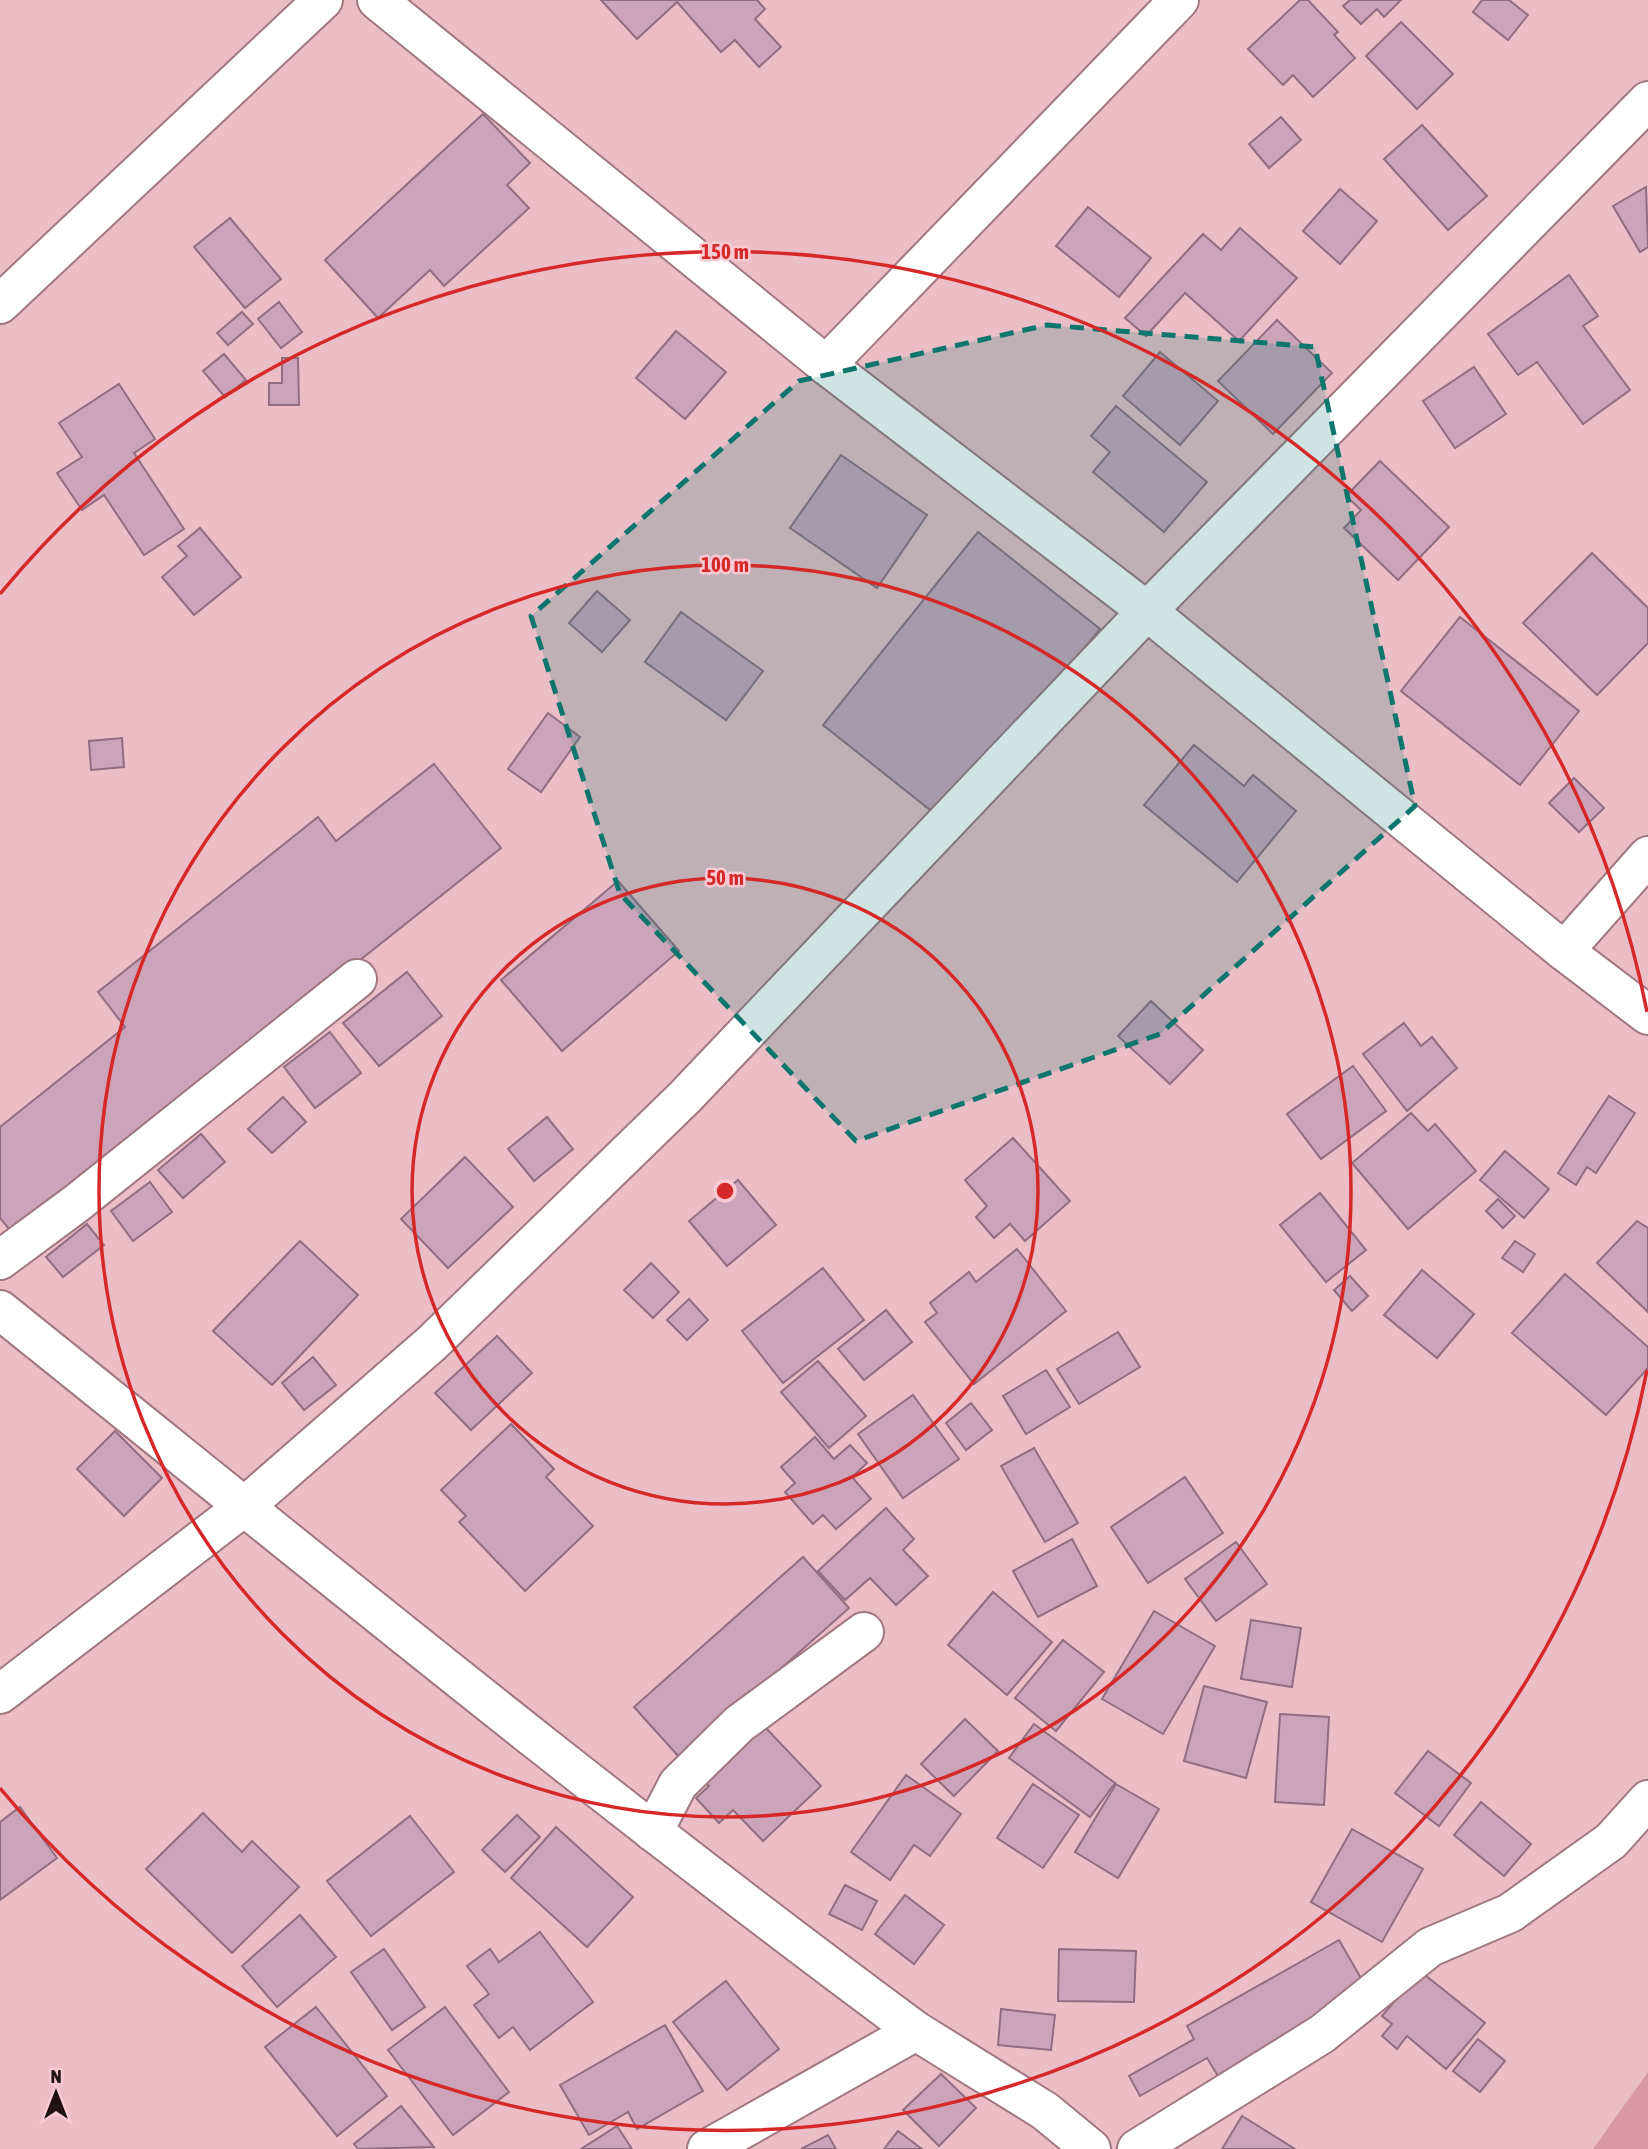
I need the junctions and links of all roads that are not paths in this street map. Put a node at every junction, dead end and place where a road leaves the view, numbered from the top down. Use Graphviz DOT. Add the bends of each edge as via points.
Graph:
graph roads {
  1 [pos="323,0"];
  2 [pos="377,0"];
  3 [pos="1179,0"];
  4 [pos="1648,100"];
  5 [pos="0,304"];
  6 [pos="826,365"];
  7 [pos="1147,611"];
  8 [pos="1648,856"];
  9 [pos="1564,951"];
  10 [pos="357,979"];
  11 [pos="1648,1015"];
  12 [pos="0,1261"];
  13 [pos="0,1310"];
  14 [pos="244,1506"];
  15 [pos="864,1632"];
  16 [pos="0,1694"];
  17 [pos="1648,1800"];
  18 [pos="653,1832"];
  19 [pos="916,2031"];
  20 [pos="707,2149"];
  21 [pos="1091,2149"];
  22 [pos="1137,2149"];
  1 -- 5 [label="street"];
  2 -- 6 [label="street"];
  3 -- 6 [label="street"];
  4 -- 7 [label="street"];
  6 -- 7 [label="street"];
  7 -- 9 [label="street"];
  7 -- 14 [label="street" via="685,1097 432,1343"];
  8 -- 9 [label="street"];
  9 -- 11 [label="street"];
  10 -- 12 [label="street"];
  13 -- 14 [label="street"];
  14 -- 16 [label="street"];
  14 -- 18 [label="street"];
  15 -- 18 [label="street" via="739,1724 678,1784"];
  17 -- 22 [label="street" via="1611,1840 1510,1913 1430,1947 1322,2034"];
  18 -- 19 [label="street"];
  19 -- 20 [label="street"];
  19 -- 21 [label="street" via="1045,2111"];
}
